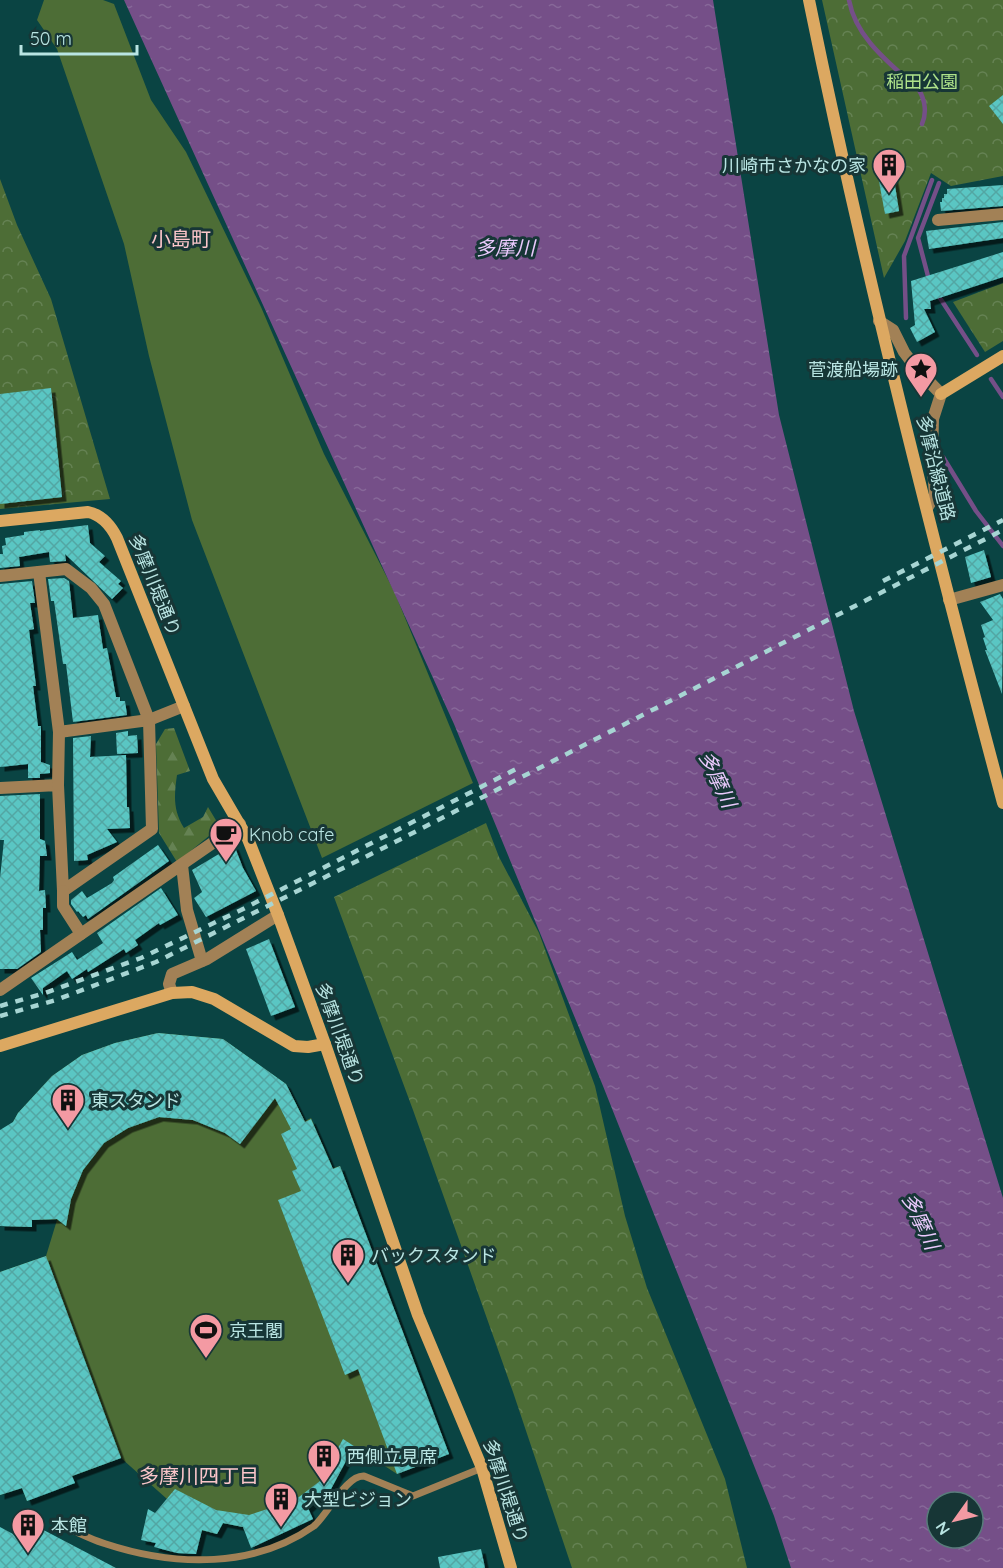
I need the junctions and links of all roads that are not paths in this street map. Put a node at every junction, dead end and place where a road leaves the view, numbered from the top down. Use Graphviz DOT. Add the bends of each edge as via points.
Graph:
graph roads {
  1 [pos="809,0"];
  2 [pos="1003,214"];
  3 [pos="938,220"];
  4 [pos="879,321"];
  5 [pos="1003,356"];
  6 [pos="941,394"];
  7 [pos="927,508"];
  8 [pos="0,521"];
  9 [pos="39,572"];
  10 [pos="0,576"];
  11 [pos="1003,585"];
  12 [pos="949,600"];
  13 [pos="184,706"];
  14 [pos="149,720"];
  15 [pos="59,732"];
  16 [pos="58,785"];
  17 [pos="0,788"];
  18 [pos="1003,804"];
  19 [pos="240,824"];
  20 [pos="182,865"];
  21 [pos="63,891"];
  22 [pos="278,915"];
  23 [pos="81,934"];
  24 [pos="202,961"];
  25 [pos="0,990"];
  26 [pos="172,993"];
  27 [pos="325,1044"];
  28 [pos="0,1047"];
  29 [pos="482,1468"];
  30 [pos="56,1522"];
  31 [pos="511,1568"];
  1 -- 4 [label="street, 多摩沿線道路"];
  2 -- 3 [label="street"];
  4 -- 6 [label="street" via="893,330 916,368"];
  4 -- 7 [label="street, 多摩沿線道路"];
  5 -- 6 [label="street"];
  6 -- 7 [label="street" via="933,419 935,495"];
  7 -- 12 [label="street, 多摩沿線道路"];
  8 -- 13 [label="street, 多摩川堤通り" via="88,512 108,524"];
  9 -- 10 [label="street"];
  9 -- 14 [label="street" via="66,569 104,604"];
  9 -- 15 [label="street"];
  11 -- 12 [label="street"];
  12 -- 18 [label="street, 多摩沿線道路"];
  13 -- 14 [label="street"];
  13 -- 19 [label="street, 多摩川堤通り" via="213,779"];
  14 -- 15 [label="street"];
  14 -- 21 [label="street" via="152,829"];
  15 -- 16 [label="street"];
  16 -- 17 [label="street"];
  16 -- 21 [label="street"];
  19 -- 20 [label="street"];
  19 -- 22 [label="street, 多摩川堤通り"];
  20 -- 23 [label="street"];
  20 -- 24 [label="street" via="187,910"];
  21 -- 23 [label="street" via="63,906"];
  22 -- 24 [label="street"];
  22 -- 27 [label="street, 多摩川堤通り"];
  23 -- 25 [label="street"];
  24 -- 26 [label="street" via="172,974"];
  26 -- 27 [label="street" via="192,992 214,999 294,1046"];
  26 -- 28 [label="street"];
  27 -- 29 [label="street, 多摩川堤通り" via="418,1315"];
  29 -- 30 [label="lane" via="413,1496 357,1476 314,1527 291,1543 244,1562 189,1565 105,1544"];
  29 -- 31 [label="street, 多摩川堤通り"];
}
